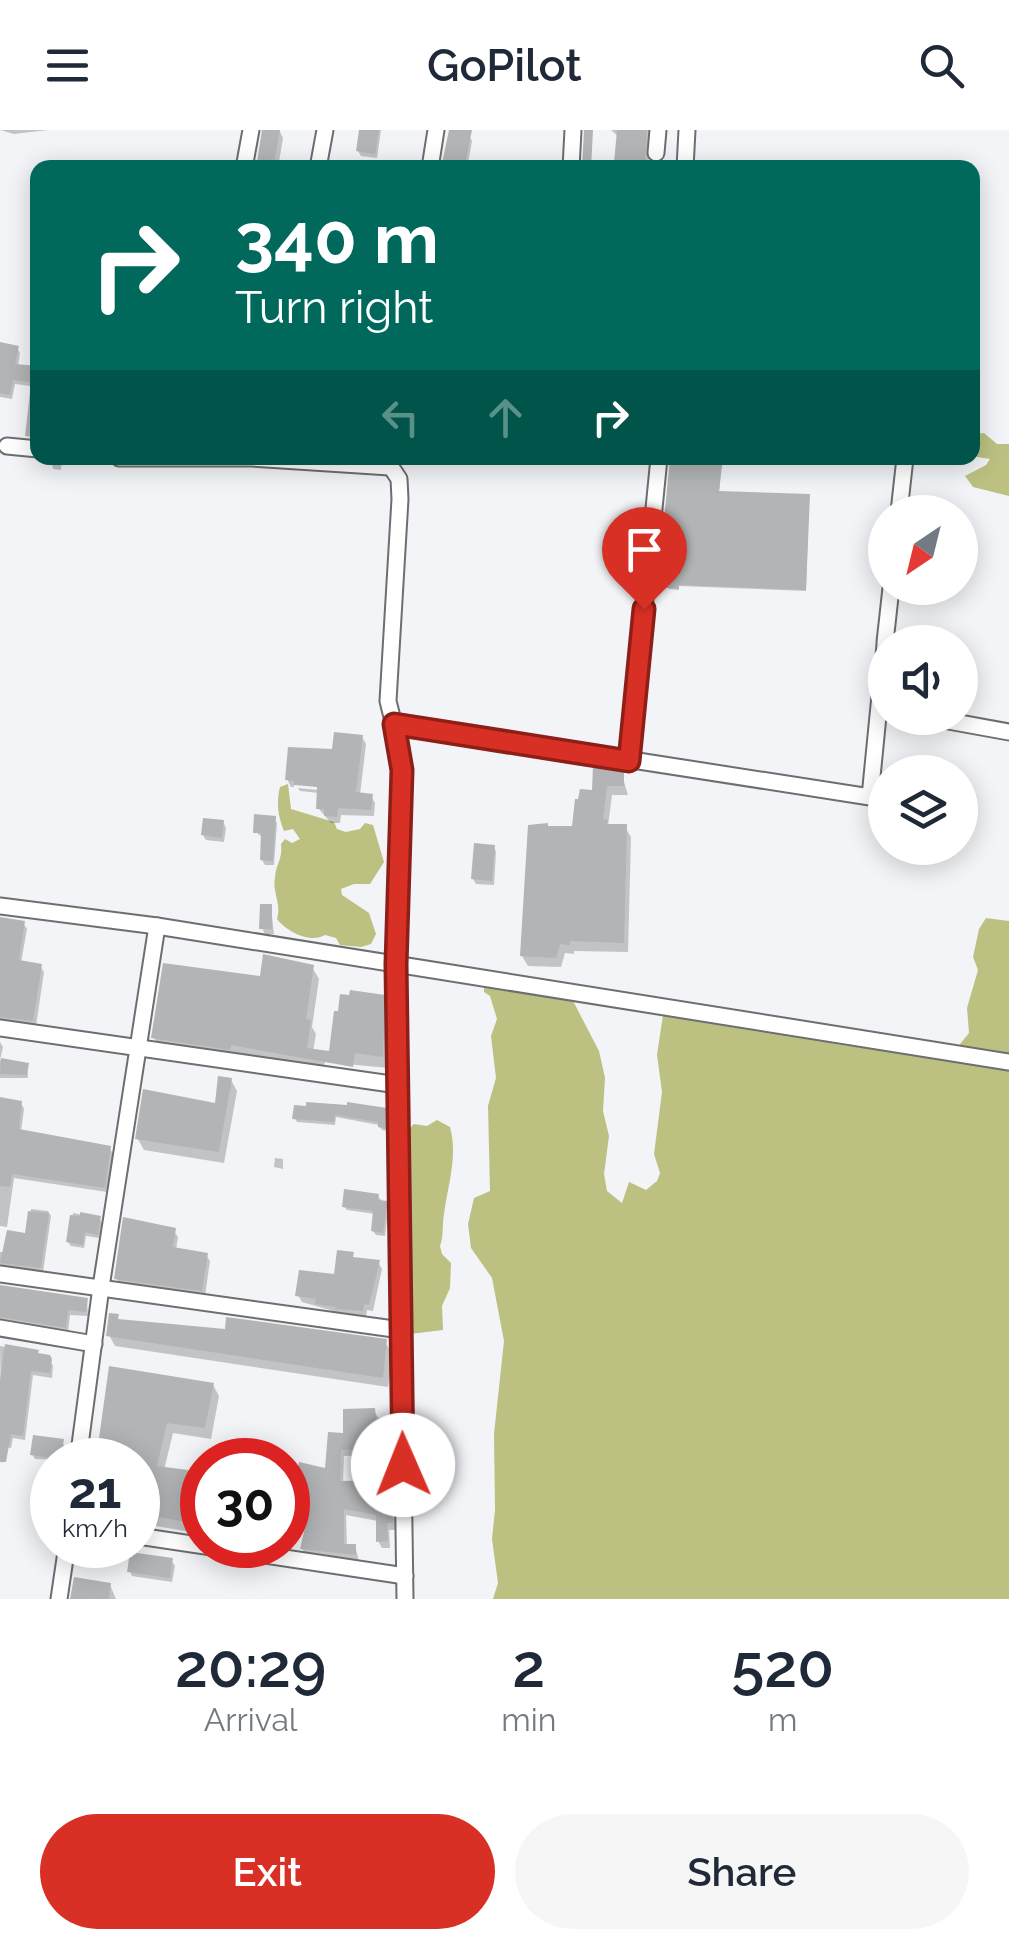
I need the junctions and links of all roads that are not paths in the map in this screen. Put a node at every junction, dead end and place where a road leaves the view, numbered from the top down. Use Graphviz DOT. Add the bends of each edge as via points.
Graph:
graph roads {
  1 [pos="250,130"];
  2 [pos="324,130"];
  3 [pos="436,130"];
  4 [pos="573,130"];
  5 [pos="658,130"];
  6 [pos="687,130"];
  7 [pos="656,153"];
  8 [pos="245,160"];
  9 [pos="319,160"];
  10 [pos="431,160"];
  11 [pos="571,160"];
  12 [pos="685,160"];
  13 [pos="8,446"];
  14 [pos="30,448"];
  15 [pos="390,465"];
  16 [pos="658,465"];
  17 [pos="904,465"];
  18 [pos="901,495"];
  19 [pos="394,724"];
  20 [pos="978,726"];
  21 [pos="1009,732"];
  22 [pos="878,735"];
  23 [pos="629,761"];
  24 [pos="0,906"];
  25 [pos="157,926"];
  26 [pos="396,964"];
  27 [pos="0,1028"];
  28 [pos="139,1048"];
  29 [pos="1009,1062"];
  30 [pos="398,1085"];
  31 [pos="0,1274"];
  32 [pos="101,1288"];
  33 [pos="0,1328"];
  34 [pos="400,1330"];
  35 [pos="94,1344"];
  36 [pos="81,1438"];
  37 [pos="160,1539"];
  38 [pos="64,1568"];
  39 [pos="405,1576"];
  40 [pos="59,1599"];
  41 [pos="406,1599"];
  1 -- 8 [label="street"];
  2 -- 9 [label="street"];
  3 -- 10 [label="street"];
  4 -- 11 [label="street"];
  5 -- 7 [label="street"];
  6 -- 12 [label="street"];
  13 -- 14 [label="street"];
  15 -- 19 [label="street" via="400,499 388,701"];
  16 -- 23 [label="street"];
  17 -- 18 [label="street"];
  19 -- 23 [label="street"];
  19 -- 26 [label="street" via="402,770"];
  20 -- 21 [label="street"];
  22 -- 23 [label="street" via="870,797"];
  24 -- 25 [label="street"];
  25 -- 26 [label="street"];
  25 -- 28 [label="street"];
  26 -- 29 [label="street"];
  26 -- 30 [label="street"];
  27 -- 28 [label="street"];
  28 -- 30 [label="street"];
  28 -- 32 [label="street"];
  30 -- 34 [label="street"];
  31 -- 32 [label="street"];
  32 -- 34 [label="street"];
  32 -- 35 [label="street"];
  33 -- 35 [label="street"];
  34 -- 39 [label="street"];
  35 -- 36 [label="street"];
  37 -- 39 [label="street"];
  38 -- 40 [label="street"];
  39 -- 41 [label="street"];
}
